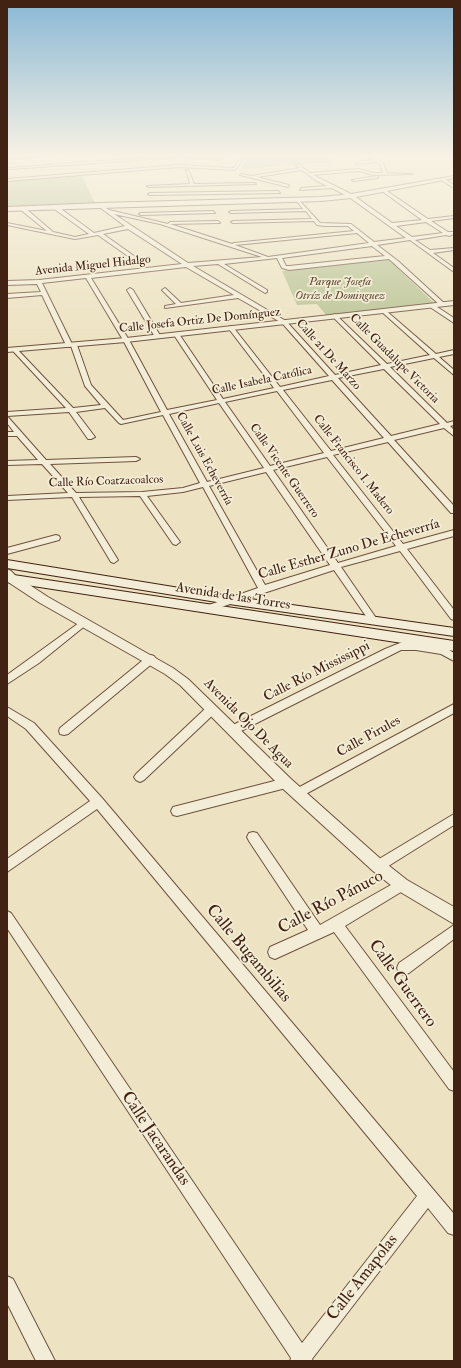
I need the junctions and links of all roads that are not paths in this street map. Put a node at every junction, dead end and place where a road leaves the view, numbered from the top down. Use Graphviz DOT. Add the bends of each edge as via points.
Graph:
graph roads {
  1 [pos="35,219"];
  2 [pos="71,219"];
  3 [pos="118,219"];
  4 [pos="145,219"];
  5 [pos="384,219"];
  6 [pos="437,219"];
  7 [pos="315,220"];
  8 [pos="426,220"];
  9 [pos="218,222"];
  10 [pos="233,222"];
  11 [pos="161,223"];
  12 [pos="391,224"];
  13 [pos="8,226"];
  14 [pos="129,227"];
  15 [pos="357,232"];
  16 [pos="454,233"];
  17 [pos="52,234"];
  18 [pos="100,234"];
  19 [pos="448,234"];
  20 [pos="94,235"];
  21 [pos="454,237"];
  22 [pos="411,238"];
  23 [pos="372,243"];
  24 [pos="231,245"];
  25 [pos="454,249"];
  26 [pos="429,252"];
  27 [pos="278,256"];
  28 [pos="132,257"];
  29 [pos="268,258"];
  30 [pos="390,258"];
  31 [pos="219,263"];
  32 [pos="187,266"];
  33 [pos="454,270"];
  34 [pos="88,277"];
  35 [pos="39,282"];
  36 [pos="7,283"];
  37 [pos="130,290"];
  38 [pos="165,290"];
  39 [pos="265,291"];
  40 [pos="44,293"];
  41 [pos="7,296"];
  42 [pos="238,296"];
  43 [pos="454,303"];
  44 [pos="180,305"];
  45 [pos="443,305"];
  46 [pos="432,306"];
  47 [pos="167,307"];
  48 [pos="384,311"];
  49 [pos="335,316"];
  50 [pos="284,322"];
  51 [pos="454,322"];
  52 [pos="231,328"];
  53 [pos="177,335"];
  54 [pos="158,337"];
  55 [pos="126,340"];
  56 [pos="71,345"];
  57 [pos="11,350"];
  58 [pos="454,352"];
  59 [pos="434,356"];
  60 [pos="386,366"];
  61 [pos="454,373"];
  62 [pos="333,378"];
  63 [pos="278,389"];
  64 [pos="221,401"];
  65 [pos="107,406"];
  66 [pos="71,410"];
  67 [pos="165,413"];
  68 [pos="7,414"];
  69 [pos="7,418"];
  70 [pos="454,422"];
  71 [pos="445,425"];
  72 [pos="7,434"];
  73 [pos="19,434"];
  74 [pos="454,434"];
  75 [pos="91,437"];
  76 [pos="389,439"];
  77 [pos="329,454"];
  78 [pos="136,459"];
  79 [pos="46,462"];
  80 [pos="7,463"];
  81 [pos="269,470"];
  82 [pos="205,486"];
  83 [pos="142,494"];
  84 [pos="74,495"];
  85 [pos="7,498"];
  86 [pos="454,511"];
  87 [pos="454,533"];
  88 [pos="56,538"];
  89 [pos="176,542"];
  90 [pos="402,547"];
  91 [pos="7,551"];
  92 [pos="114,560"];
  93 [pos="7,564"];
  94 [pos="336,566"];
  95 [pos="9,577"];
  96 [pos="262,589"];
  97 [pos="229,600"];
  98 [pos="206,609"];
  99 [pos="454,617"];
  100 [pos="373,620"];
  101 [pos="83,623"];
  102 [pos="454,632"];
  103 [pos="454,646"];
  104 [pos="454,657"];
  105 [pos="151,659"];
  106 [pos="7,680"];
  107 [pos="454,708"];
  108 [pos="211,710"];
  109 [pos="7,711"];
  110 [pos="233,730"];
  111 [pos="64,731"];
  112 [pos="140,777"];
  113 [pos="286,783"];
  114 [pos="298,793"];
  115 [pos="98,802"];
  116 [pos="177,811"];
  117 [pos="454,819"];
  118 [pos="253,837"];
  119 [pos="7,866"];
  120 [pos="378,866"];
  121 [pos="402,885"];
  122 [pos="454,916"];
  123 [pos="7,917"];
  124 [pos="336,924"];
  125 [pos="454,931"];
  126 [pos="318,933"];
  127 [pos="275,952"];
  128 [pos="404,968"];
  129 [pos="454,1084"];
  130 [pos="427,1196"];
  131 [pos="454,1227"];
  132 [pos="7,1285"];
  133 [pos="301,1360"];
  134 [pos="46,1361"];
  1 -- 17 [label="street"];
  2 -- 20 [label="street"];
  3 -- 14 [label="street, Calle 21 De Marzo"];
  4 -- 11 [label="street"];
  5 -- 12 [label="street"];
  6 -- 8 [label="street"];
  7 -- 10 [label="street"];
  7 -- 15 [label="street" via="321,225 346,224"];
  8 -- 12 [label="street"];
  8 -- 19 [label="street"];
  9 -- 11 [label="street"];
  11 -- 24 [label="street"];
  12 -- 22 [label="street"];
  13 -- 17 [label="street"];
  14 -- 18 [label="street"];
  14 -- 32 [label="street, Calle 21 De Marzo"];
  15 -- 23 [label="street"];
  15 -- 24 [label="street"];
  16 -- 19 [label="street, Avenida Miguel Hidalgo"];
  17 -- 20 [label="street" via="75,238"];
  18 -- 20 [label="street"];
  18 -- 28 [label="street"];
  19 -- 21 [label="street"];
  19 -- 22 [label="street, Avenida Miguel Hidalgo"];
  22 -- 23 [label="street, Avenida Miguel Hidalgo"];
  22 -- 26 [label="street"];
  23 -- 27 [label="street, Avenida Miguel Hidalgo"];
  23 -- 30 [label="street"];
  24 -- 29 [label="street"];
  25 -- 26 [label="street"];
  26 -- 33 [label="street"];
  27 -- 29 [label="street, Avenida Miguel Hidalgo"];
  27 -- 30 [label="street" via="286,268"];
  29 -- 31 [label="street, Avenida Miguel Hidalgo"];
  30 -- 45 [label="street"];
  31 -- 32 [label="street, Avenida Miguel Hidalgo"];
  31 -- 39 [label="street"];
  32 -- 34 [label="street, Avenida Miguel Hidalgo"];
  32 -- 42 [label="street, Calle 21 De Marzo"];
  34 -- 35 [label="street, Avenida Miguel Hidalgo"];
  34 -- 55 [label="street, Calle Luis Echeverría"];
  35 -- 36 [label="street, Avenida Miguel Hidalgo"];
  35 -- 40 [label="street"];
  37 -- 54 [label="street"];
  38 -- 44 [label="street"];
  40 -- 41 [label="street"];
  40 -- 56 [label="street"];
  42 -- 44 [label="street"];
  42 -- 50 [label="street, Calle 21 De Marzo"];
  43 -- 45 [label="street, Calle Josefa Ortiz De Domínguez"];
  44 -- 47 [label="street"];
  45 -- 46 [label="street, Calle Josefa Ortiz De Domínguez"];
  46 -- 48 [label="street, Calle Josefa Ortiz De Domínguez"];
  46 -- 51 [label="street"];
  48 -- 49 [label="street, Calle Josefa Ortiz De Domínguez"];
  48 -- 59 [label="street"];
  49 -- 50 [label="street, Calle Josefa Ortiz De Domínguez"];
  49 -- 60 [label="street, Calle Guadalupe Victoria"];
  50 -- 52 [label="street, Calle Josefa Ortiz De Domínguez"];
  50 -- 62 [label="street, Calle 21 De Marzo"];
  52 -- 53 [label="street, Calle Josefa Ortiz De Domínguez"];
  52 -- 63 [label="street, Calle Francisco I. Madero"];
  53 -- 54 [label="street, Calle Josefa Ortiz De Domínguez"];
  53 -- 64 [label="street, Calle Vicente Guerrero"];
  54 -- 55 [label="street, Calle Josefa Ortiz De Domínguez"];
  55 -- 56 [label="street, Calle Josefa Ortiz De Domínguez"];
  55 -- 67 [label="street, Calle Luis Echeverría"];
  56 -- 57 [label="street, Calle Josefa Ortiz De Domínguez"];
  56 -- 65 [label="street" via="88,386"];
  57 -- 66 [label="street"];
  58 -- 59 [label="street, Calle Isabela Católica"];
  59 -- 60 [label="street, Calle Isabela Católica"];
  59 -- 61 [label="street"];
  60 -- 62 [label="street, Calle Isabela Católica"];
  60 -- 71 [label="street, Calle Guadalupe Victoria"];
  62 -- 63 [label="street, Calle Isabela Católica"];
  62 -- 76 [label="street, Calle 21 De Marzo"];
  63 -- 64 [label="street, Calle Isabela Católica"];
  63 -- 77 [label="street, Calle Francisco I. Madero"];
  64 -- 67 [label="street, Calle Isabela Católica"];
  64 -- 81 [label="street, Calle Vicente Guerrero"];
  65 -- 66 [label="street"];
  65 -- 67 [label="street, Calle Isabela Católica" via="121,422"];
  66 -- 68 [label="street"];
  66 -- 75 [label="street"];
  67 -- 82 [label="street, Calle Luis Echeverría"];
  69 -- 73 [label="street"];
  70 -- 71 [label="street, Calle Río Coatzacoalcos"];
  71 -- 74 [label="street, Calle Guadalupe Victoria"];
  71 -- 76 [label="street, Calle Río Coatzacoalcos"];
  72 -- 73 [label="street"];
  73 -- 79 [label="street"];
  76 -- 77 [label="street, Calle Río Coatzacoalcos"];
  76 -- 86 [label="street, Calle 21 De Marzo"];
  77 -- 81 [label="street, Calle Río Coatzacoalcos"];
  77 -- 90 [label="street, Calle Francisco I. Madero"];
  78 -- 79 [label="street"];
  79 -- 80 [label="street"];
  79 -- 84 [label="street"];
  81 -- 82 [label="street, Calle Río Coatzacoalcos"];
  81 -- 94 [label="street, Calle Vicente Guerrero"];
  82 -- 83 [label="street, Calle Río Coatzacoalcos"];
  82 -- 96 [label="street, Calle Luis Echeverría"];
  83 -- 84 [label="street, Calle Río Coatzacoalcos"];
  83 -- 89 [label="street"];
  84 -- 85 [label="street, Calle Río Coatzacoalcos"];
  84 -- 92 [label="street"];
  87 -- 90 [label="street, Calle Esther Zuno De Echeverría"];
  88 -- 91 [label="street"];
  90 -- 94 [label="street, Calle Esther Zuno De Echeverría"];
  90 -- 99 [label="street, Calle Francisco I. Madero"];
  93 -- 97 [label="main road, Avenida de las Torres"];
  94 -- 96 [label="street, Calle Esther Zuno De Echeverría"];
  94 -- 100 [label="street, Calle Vicente Guerrero"];
  95 -- 98 [label="main road, Avenida de las Torres"];
  95 -- 101 [label="street, Avenida Ojo De Agua"];
  96 -- 97 [label="street, Calle Esther Zuno De Echeverría"];
  97 -- 98 [label="street, Calle Esther Zuno De Echeverría"];
  97 -- 100 [label="main road, Avenida de las Torres"];
  98 -- 103 [label="main road, Avenida de las Torres"];
  100 -- 102 [label="main road, Avenida de las Torres"];
  101 -- 105 [label="street, Avenida Ojo De Agua"];
  101 -- 106 [label="street"];
  104 -- 110 [label="street, Calle Río Mississippi" via="443,651 416,646 400,647"];
  105 -- 108 [label="street, Avenida Ojo De Agua" via="184,682"];
  105 -- 111 [label="street"];
  107 -- 114 [label="street, Calle Pirules"];
  108 -- 110 [label="street, Avenida Ojo De Agua"];
  108 -- 112 [label="street"];
  109 -- 115 [label="street, Calle Bugambilias" via="30,726"];
  110 -- 113 [label="street, Avenida Ojo De Agua"];
  113 -- 114 [label="street, Avenida Ojo De Agua"];
  113 -- 116 [label="street"];
  114 -- 120 [label="street, Avenida Ojo De Agua"];
  115 -- 119 [label="street"];
  115 -- 130 [label="street, Calle Bugambilias"];
  117 -- 120 [label="street, Calle Río Pánuco"];
  118 -- 126 [label="street"];
  120 -- 121 [label="street, Avenida Ojo De Agua"];
  121 -- 122 [label="street, Avenida Ojo De Agua"];
  121 -- 124 [label="street, Calle Río Pánuco"];
  123 -- 133 [label="street, Calle Jacarandas"];
  124 -- 126 [label="street, Calle Río Pánuco"];
  124 -- 129 [label="street, Calle Guerrero"];
  125 -- 128 [label="street"];
  126 -- 127 [label="street, Calle Río Pánuco"];
  130 -- 131 [label="street, Calle Bugambilias"];
  130 -- 133 [label="street, Calle Amapolas"];
  132 -- 134 [label="street"];
}
